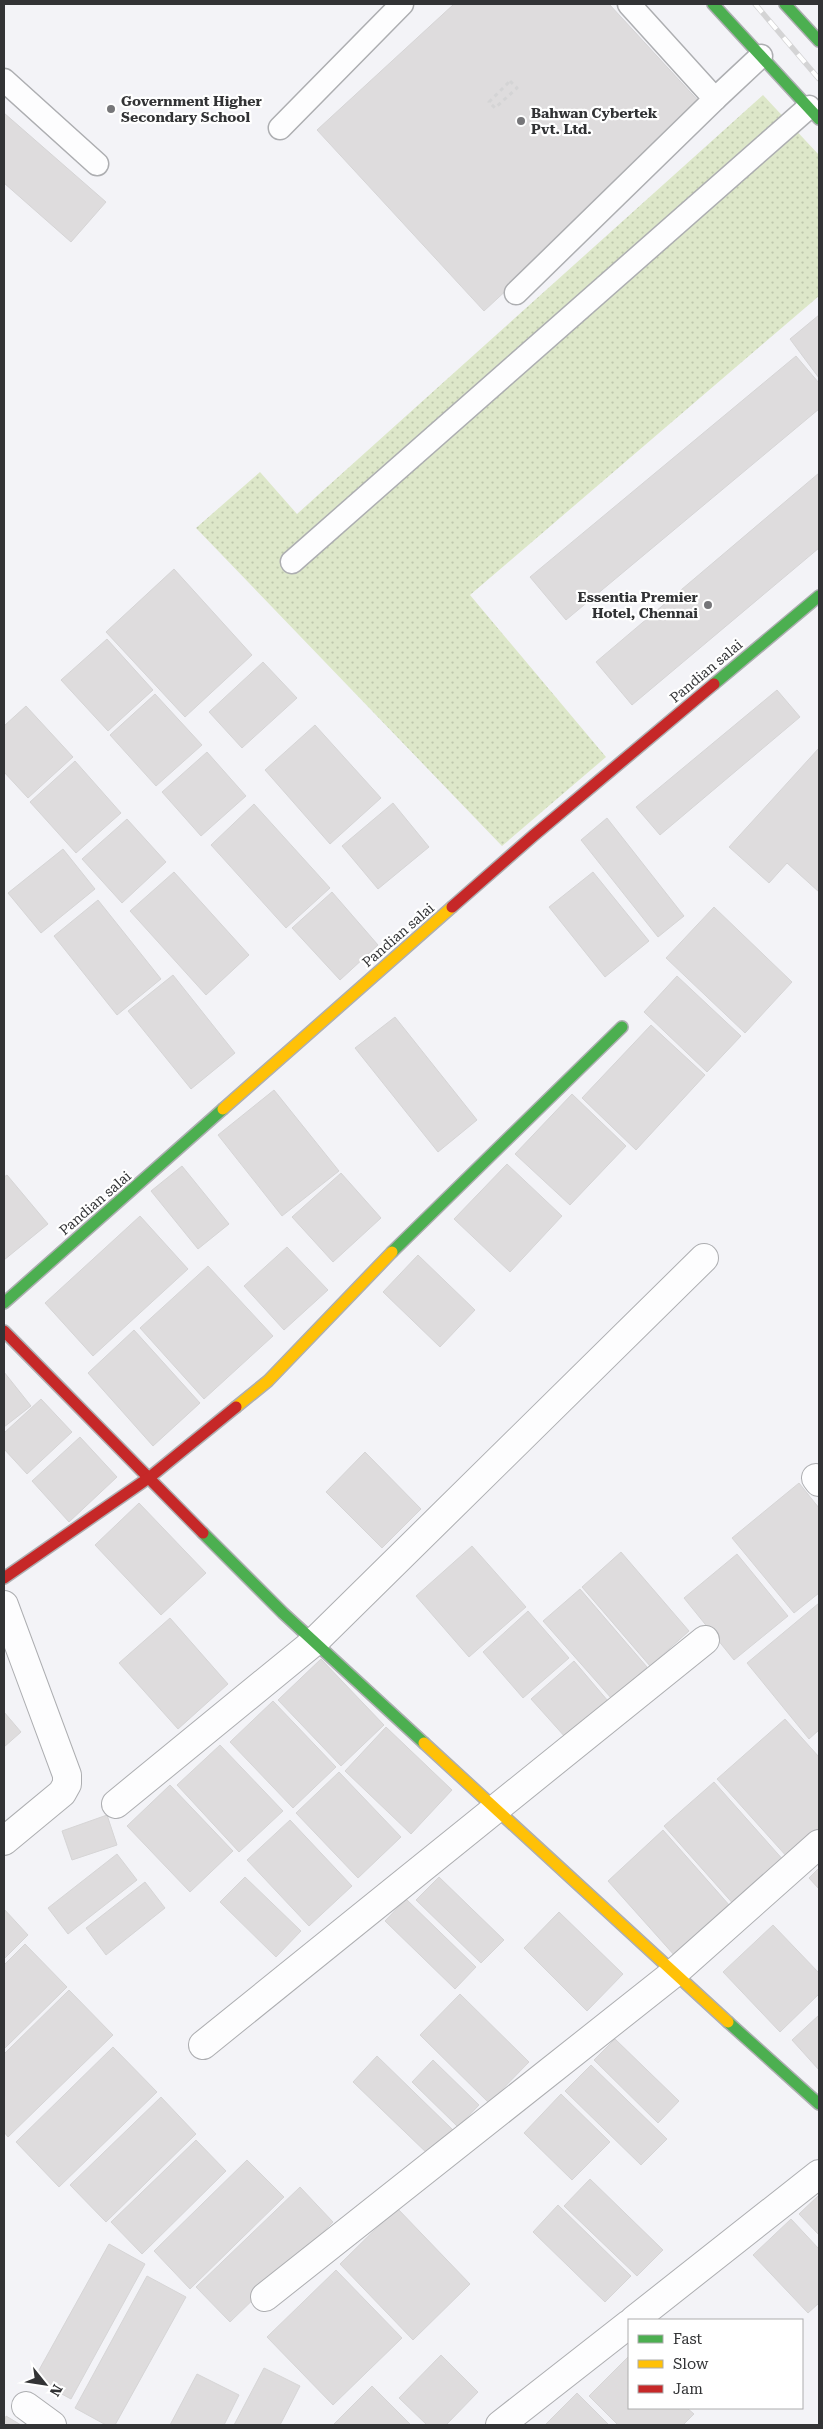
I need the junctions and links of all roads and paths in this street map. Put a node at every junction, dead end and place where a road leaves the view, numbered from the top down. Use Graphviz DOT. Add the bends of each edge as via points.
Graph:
graph roads {
  1 [pos="402,4"];
  2 [pos="629,4"];
  3 [pos="713,4"];
  4 [pos="785,4"];
  5 [pos="819,41"];
  6 [pos="760,56"];
  7 [pos="4,80"];
  8 [pos="510,82"];
  9 [pos="714,99"];
  10 [pos="814,113"];
  11 [pos="280,128"];
  12 [pos="97,164"];
  13 [pos="516,293"];
  14 [pos="292,562"];
  15 [pos="819,596"];
  16 [pos="622,1027"];
  17 [pos="704,1258"];
  18 [pos="4,1303"];
  19 [pos="4,1331"];
  20 [pos="150,1477"];
  21 [pos="4,1578"];
  22 [pos="4,1604"];
  23 [pos="705,1640"];
  24 [pos="314,1642"];
  25 [pos="116,1804"];
  26 [pos="496,1809"];
  27 [pos="4,1841"];
  28 [pos="819,1844"];
  29 [pos="674,1973"];
  30 [pos="204,2045"];
  31 [pos="819,2104"];
  32 [pos="819,2174"];
  33 [pos="265,2297"];
  34 [pos="635,2319"];
  35 [pos="628,2325"];
  36 [pos="26,2406"];
  37 [pos="52,2425"];
  38 [pos="500,2425"];
  1 -- 11 [label="lane"];
  2 -- 9 [label="lane"];
  3 -- 6 [label="street"];
  4 -- 5 [label="street"];
  6 -- 9 [label="lane"];
  6 -- 10 [label="street"];
  7 -- 12 [label="lane"];
  8 -- 8 [label="path" via="517,88 495,108 489,102"];
  9 -- 13 [label="lane"];
  10 -- 14 [label="lane"];
  15 -- 18 [label="street, Pandian salai" via="533,836"];
  16 -- 20 [label="street" via="426,1216 268,1381"];
  17 -- 24 [label="street"];
  19 -- 20 [label="street"];
  20 -- 21 [label="street"];
  20 -- 24 [label="street"];
  22 -- 27 [label="street" via="67,1784 62,1793"];
  23 -- 26 [label="street"];
  24 -- 25 [label="street"];
  24 -- 26 [label="street"];
  26 -- 29 [label="street"];
  26 -- 30 [label="street"];
  28 -- 29 [label="street"];
  29 -- 31 [label="street"];
  29 -- 33 [label="street"];
  32 -- 34 [label="street"];
  35 -- 38 [label="street"];
  36 -- 37 [label="street"];
}
